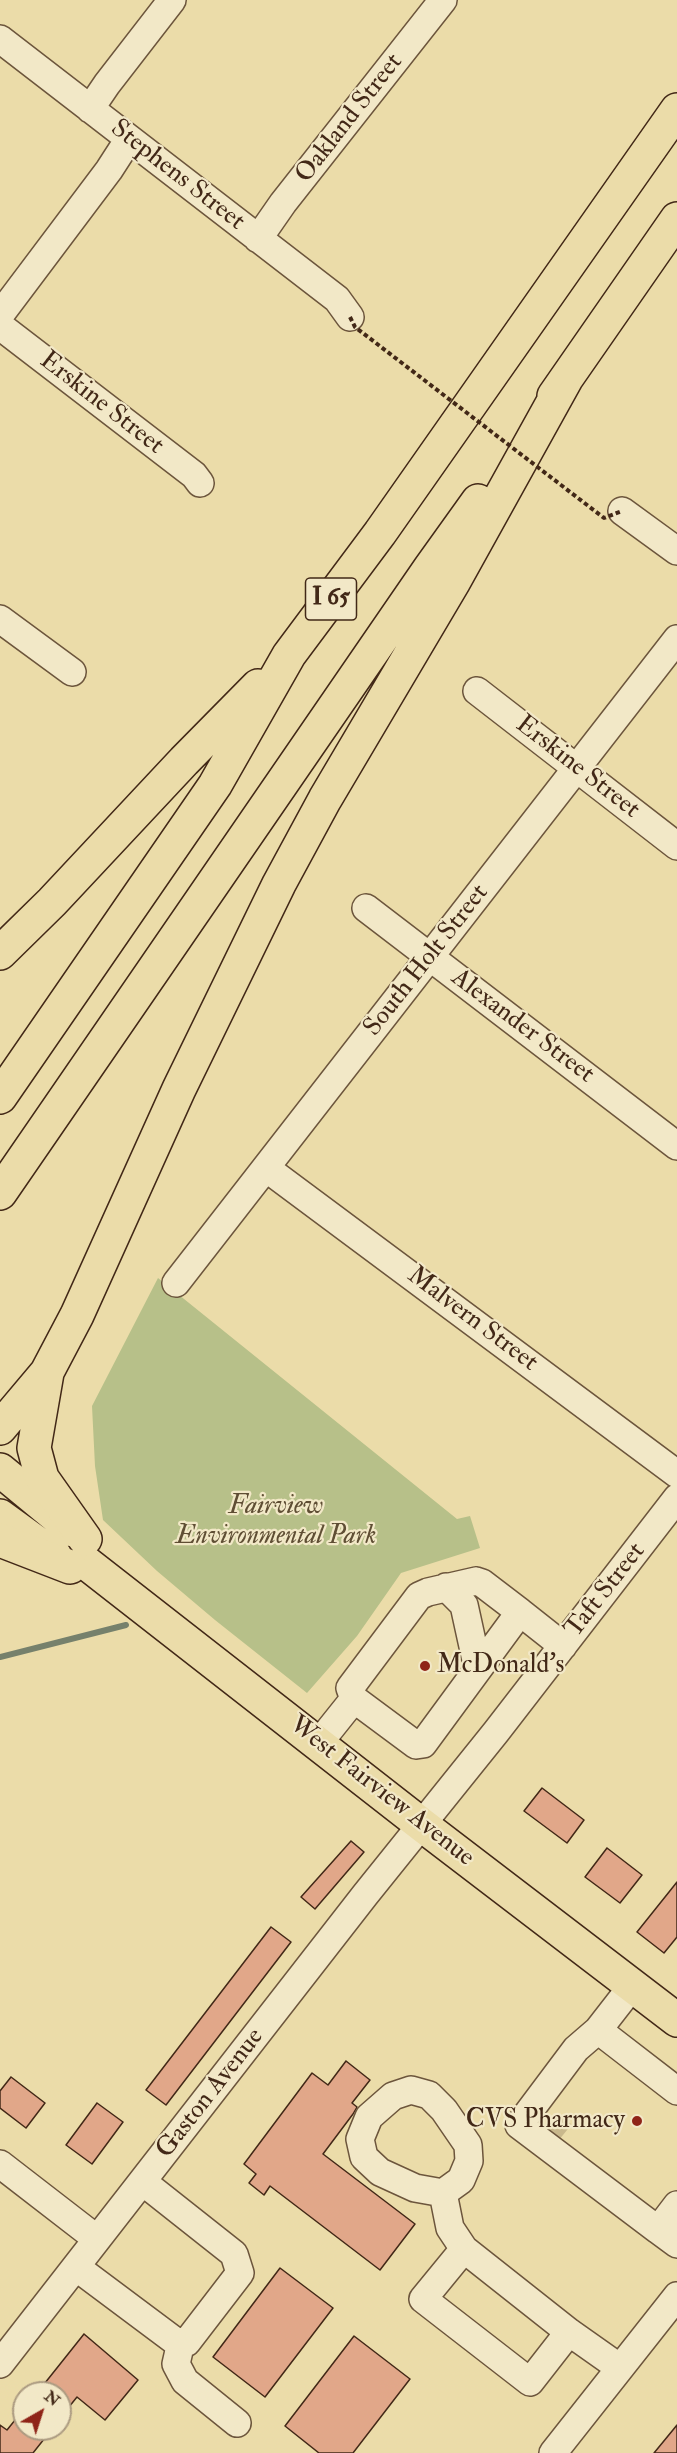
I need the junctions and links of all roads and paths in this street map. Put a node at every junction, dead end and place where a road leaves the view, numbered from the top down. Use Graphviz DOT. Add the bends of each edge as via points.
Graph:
graph roads {
  1 [pos="172,0"];
  2 [pos="443,0"];
  3 [pos="0,39"];
  4 [pos="90,109"];
  5 [pos="677,110"];
  6 [pos="129,139"];
  7 [pos="677,219"];
  8 [pos="258,239"];
  9 [pos="0,315"];
  10 [pos="350,317"];
  11 [pos="0,326"];
  12 [pos="566,379"];
  13 [pos="200,483"];
  14 [pos="622,511"];
  15 [pos="677,551"];
  16 [pos="0,618"];
  17 [pos="677,639"];
  18 [pos="289,654"];
  19 [pos="72,672"];
  20 [pos="477,691"];
  21 [pos="576,768"];
  22 [pos="677,846"];
  23 [pos="366,908"];
  24 [pos="0,953"];
  25 [pos="430,956"];
  26 [pos="0,1097"];
  27 [pos="677,1146"];
  28 [pos="266,1168"];
  29 [pos="0,1193"];
  30 [pos="176,1283"];
  31 [pos="47,1372"];
  32 [pos="0,1428"];
  33 [pos="0,1470"];
  34 [pos="677,1474"];
  35 [pos="677,1498"];
  36 [pos="0,1516"];
  37 [pos="0,1540"];
  38 [pos="80,1556"];
  39 [pos="446,1587"];
  40 [pos="520,1612"];
  41 [pos="563,1647"];
  42 [pos="478,1669"];
  43 [pos="354,1699"];
  44 [pos="318,1744"];
  45 [pos="422,1825"];
  46 [pos="633,1985"];
  47 [pos="677,2020"];
  48 [pos="598,2030"];
  49 [pos="677,2091"];
  50 [pos="519,2125"];
  51 [pos="0,2164"];
  52 [pos="581,2172"];
  53 [pos="142,2182"];
  54 [pos="443,2193"];
  55 [pos="677,2205"];
  56 [pos="667,2237"];
  57 [pos="98,2239"];
  58 [pos="464,2249"];
  59 [pos="76,2267"];
  60 [pos="674,2305"];
  61 [pos="569,2332"];
  62 [pos="181,2342"];
  63 [pos="0,2364"];
  64 [pos="620,2368"];
  65 [pos="237,2423"];
  66 [pos="553,2453"];
  1 -- 4 [label="street"];
  2 -- 8 [label="street, Oakland Street"];
  3 -- 4 [label="street, Stephens Street"];
  4 -- 6 [label="street, Stephens Street"];
  5 -- 18 [label="main road, I 65" via="380,532"];
  6 -- 8 [label="street, Stephens Street"];
  6 -- 9 [label="street"];
  7 -- 12 [label="main road, I 65"];
  8 -- 10 [label="street, Stephens Street" via="337,300"];
  10 -- 14 [label="path, bridge" via="355,327 604,518"];
  11 -- 13 [label="street, Erskine Street"];
  12 -- 29 [label="main road, I 65" via="430,568"];
  12 -- 31 [label="main road" via="279,884"];
  14 -- 15 [label="street"];
  16 -- 19 [label="street"];
  17 -- 21 [label="street, South Holt Street"];
  18 -- 24 [label="main road"];
  18 -- 26 [label="main road, I 65" via="214,785"];
  20 -- 21 [label="street, Erskine Street"];
  21 -- 22 [label="street, Erskine Street"];
  21 -- 25 [label="street, South Holt Street"];
  23 -- 25 [label="street, Alexander Street"];
  25 -- 27 [label="street, Alexander Street"];
  25 -- 28 [label="street, South Holt Street"];
  28 -- 30 [label="street, South Holt Street"];
  28 -- 34 [label="street, Malvern Street"];
  31 -- 32 [label="main road"];
  31 -- 38 [label="main road" via="34,1448 42,1478"];
  33 -- 38 [label="main road, West Fairview Avenue"];
  35 -- 41 [label="street, Taft Street"];
  36 -- 38 [label="main road, West Fairview Avenue"];
  37 -- 38 [label="main road"];
  38 -- 44 [label="main road, West Fairview Avenue"];
  39 -- 40 [label="street" via="482,1583"];
  39 -- 42 [label="street" via="464,1605"];
  39 -- 43 [label="street" via="419,1596 350,1688"];
  40 -- 41 [label="street"];
  40 -- 42 [label="street"];
  41 -- 45 [label="street, Taft Street"];
  42 -- 43 [label="street" via="423,1744 416,1745"];
  43 -- 44 [label="street"];
  44 -- 45 [label="main road, West Fairview Avenue"];
  45 -- 46 [label="main road, West Fairview Avenue"];
  45 -- 53 [label="street, Gaston Avenue"];
  46 -- 47 [label="main road, West Fairview Avenue"];
  46 -- 48 [label="street"];
  48 -- 49 [label="street"];
  48 -- 50 [label="street" via="576,2049"];
  50 -- 52 [label="street"];
  50 -- 52 [label="street" via="544,2120 573,2142"];
  51 -- 57 [label="street"];
  52 -- 56 [label="street"];
  53 -- 57 [label="street, Gaston Avenue"];
  53 -- 62 [label="street" via="234,2254 240,2273 188,2342"];
  54 -- 58 [label="street" via="450,2228"];
  55 -- 56 [label="street"];
  57 -- 59 [label="street, Gaston Avenue"];
  58 -- 61 [label="street"];
  58 -- 61 [label="street" via="423,2299 530,2382"];
  59 -- 62 [label="street"];
  59 -- 63 [label="street, Gaston Avenue"];
  60 -- 64 [label="street"];
  61 -- 64 [label="street"];
  62 -- 65 [label="street" via="176,2364 185,2381"];
  64 -- 66 [label="street"];
}
